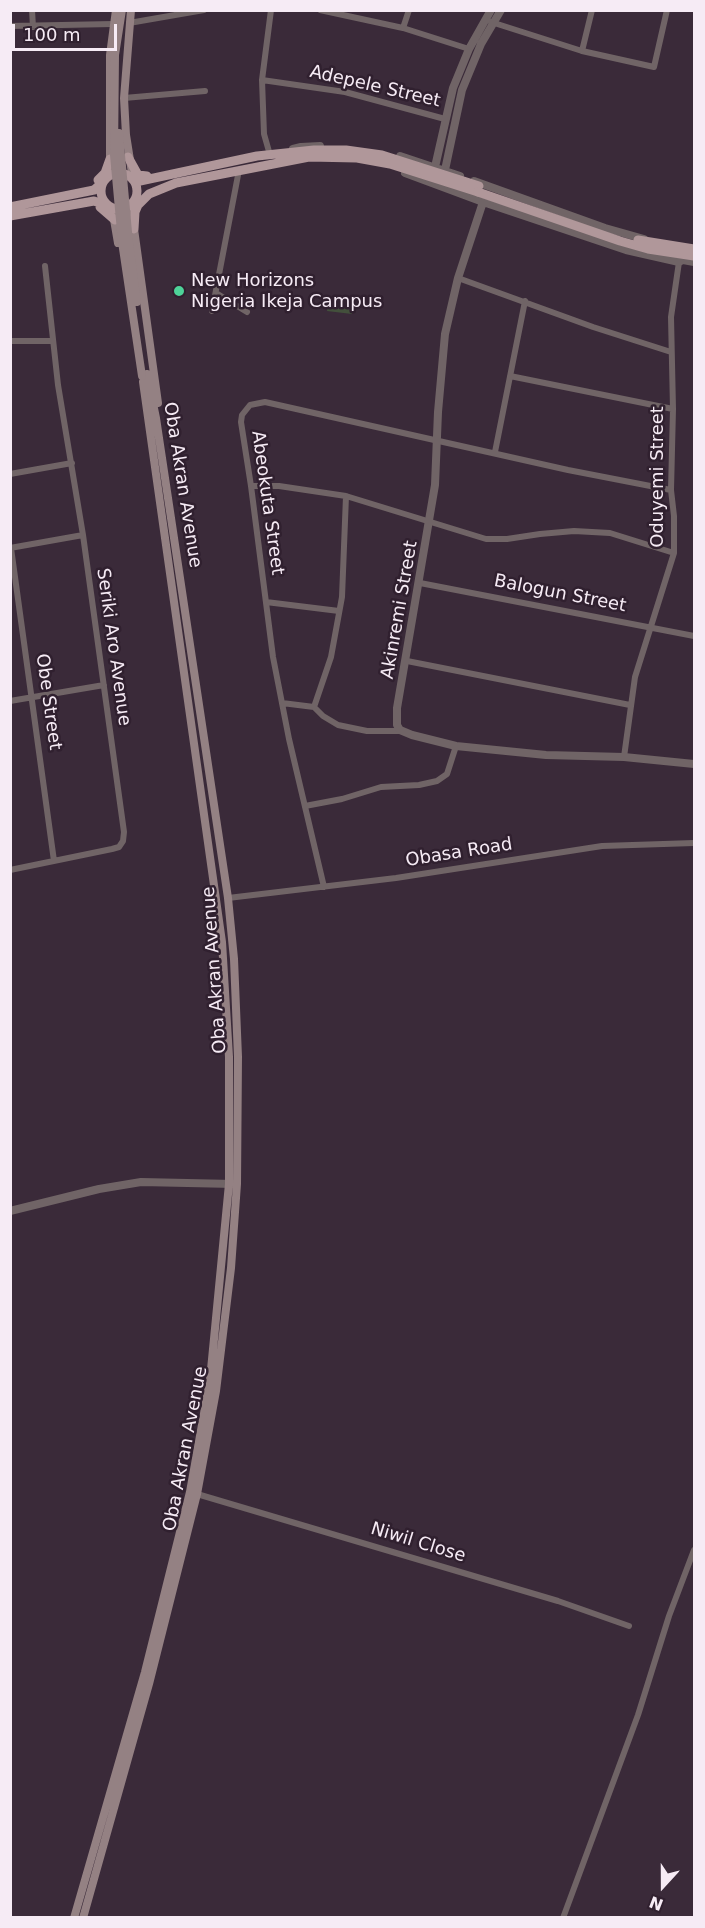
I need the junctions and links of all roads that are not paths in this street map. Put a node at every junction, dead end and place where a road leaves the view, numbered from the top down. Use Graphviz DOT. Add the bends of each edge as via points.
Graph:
graph roads {
  1 [pos="32,10"];
  2 [pos="116,10"];
  3 [pos="124,10"];
  4 [pos="131,10"];
  5 [pos="204,10"];
  6 [pos="271,10"];
  7 [pos="320,10"];
  8 [pos="409,10"];
  9 [pos="491,10"];
  10 [pos="501,10"];
  11 [pos="592,10"];
  12 [pos="667,10"];
  13 [pos="490,21"];
  14 [pos="129,23"];
  15 [pos="113,24"];
  16 [pos="10,26"];
  17 [pos="33,27"];
  18 [pos="403,28"];
  19 [pos="469,49"];
  20 [pos="582,51"];
  21 [pos="262,80"];
  22 [pos="204,91"];
  23 [pos="109,95"];
  24 [pos="124,98"];
  25 [pos="445,119"];
  26 [pos="285,152"];
  27 [pos="333,154"];
  28 [pos="128,157"];
  29 [pos="295,158"];
  30 [pos="110,159"];
  31 [pos="272,159"];
  32 [pos="435,167"];
  33 [pos="238,170"];
  34 [pos="444,170"];
  35 [pos="163,176"];
  36 [pos="133,179"];
  37 [pos="104,181"];
  38 [pos="166,186"];
  39 [pos="479,189"];
  40 [pos="81,192"];
  41 [pos="87,202"];
  42 [pos="483,202"];
  43 [pos="133,203"];
  44 [pos="10,207"];
  45 [pos="110,207"];
  46 [pos="10,216"];
  47 [pos="115,220"];
  48 [pos="134,229"];
  49 [pos="694,249"];
  50 [pos="694,256"];
  51 [pos="681,261"];
  52 [pos="694,262"];
  53 [pos="45,266"];
  54 [pos="140,275"];
  55 [pos="123,278"];
  56 [pos="458,278"];
  57 [pos="216,293"];
  58 [pos="525,301"];
  59 [pos="212,310"];
  60 [pos="247,312"];
  61 [pos="52,340"];
  62 [pos="10,341"];
  63 [pos="671,352"];
  64 [pos="145,375"];
  65 [pos="510,376"];
  66 [pos="673,409"];
  67 [pos="156,418"];
  68 [pos="150,427"];
  69 [pos="438,440"];
  70 [pos="495,452"];
  71 [pos="72,463"];
  72 [pos="10,474"];
  73 [pos="251,486"];
  74 [pos="671,490"];
  75 [pos="346,496"];
  76 [pos="430,522"];
  77 [pos="83,536"];
  78 [pos="11,548"];
  79 [pos="674,553"];
  80 [pos="420,583"];
  81 [pos="266,602"];
  82 [pos="339,611"];
  83 [pos="650,626"];
  84 [pos="694,636"];
  85 [pos="407,661"];
  86 [pos="104,685"];
  87 [pos="32,698"];
  88 [pos="10,701"];
  89 [pos="282,703"];
  90 [pos="630,705"];
  91 [pos="314,707"];
  92 [pos="403,732"];
  93 [pos="456,746"];
  94 [pos="624,757"];
  95 [pos="694,764"];
  96 [pos="305,806"];
  97 [pos="694,843"];
  98 [pos="54,861"];
  99 [pos="10,870"];
  100 [pos="324,887"];
  101 [pos="228,898"];
  102 [pos="233,1184"];
  103 [pos="10,1211"];
  104 [pos="197,1494"];
  105 [pos="694,1550"];
  106 [pos="629,1626"];
  107 [pos="74,1917"];
  108 [pos="83,1917"];
  109 [pos="563,1917"];
  1 -- 17 [label="street"];
  2 -- 15 [label="main road"];
  3 -- 64 [label="main road, Oba Akran Avenue, bridge" via="115,55 114,155 123,242"];
  4 -- 14 [label="main road"];
  5 -- 14 [label="street"];
  6 -- 21 [label="street"];
  7 -- 18 [label="street"];
  8 -- 18 [label="street"];
  9 -- 13 [label="street"];
  10 -- 13 [label="street"];
  11 -- 20 [label="street"];
  12 -- 20 [label="street" via="654,67"];
  13 -- 19 [label="street"];
  13 -- 20 [label="street"];
  13 -- 34 [label="street" via="462,90"];
  14 -- 24 [label="main road"];
  15 -- 17 [label="street"];
  15 -- 23 [label="main road"];
  16 -- 17 [label="street"];
  18 -- 19 [label="street"];
  19 -- 25 [label="street"];
  21 -- 25 [label="street, Adepele Street" via="345,92"];
  21 -- 31 [label="street" via="264,134"];
  22 -- 24 [label="street"];
  23 -- 24 [label="main road" via="116,104"];
  23 -- 30 [label="main road"];
  24 -- 28 [label="main road"];
  25 -- 32 [label="street"];
  26 -- 27 [label="main road"];
  26 -- 31 [label="main road"];
  26 -- 32 [label="street" via="309,146 356,147"];
  27 -- 29 [label="main road"];
  27 -- 39 [label="main road" via="390,164"];
  28 -- 35 [label="main road" via="138,175"];
  28 -- 36 [label="main road"];
  29 -- 31 [label="main road"];
  29 -- 42 [label="street" via="384,166"];
  30 -- 37 [label="main road" via="110,171"];
  30 -- 40 [label="main road" via="105,173"];
  31 -- 33 [label="main road"];
  31 -- 35 [label="main road"];
  32 -- 34 [label="street"];
  33 -- 38 [label="main road"];
  33 -- 57 [label="street"];
  34 -- 51 [label="street" via="605,228 685,245 687,255"];
  35 -- 36 [label="main road"];
  36 -- 37 [label="main road" via="118,173"];
  36 -- 43 [label="main road" via="137,194"];
  37 -- 40 [label="main road" via="94,190"];
  37 -- 45 [label="main road" via="102,197"];
  38 -- 43 [label="main road" via="142,192"];
  38 -- 48 [label="main road" via="138,205"];
  39 -- 49 [label="main road, bridge" via="619,235"];
  39 -- 50 [label="main road, bridge" via="620,241"];
  40 -- 44 [label="main road"];
  41 -- 45 [label="main road"];
  41 -- 46 [label="main road"];
  41 -- 47 [label="main road"];
  42 -- 51 [label="street" via="626,250"];
  42 -- 56 [label="street, Akinremi Street"];
  43 -- 45 [label="main road" via="124,209"];
  43 -- 48 [label="main road"];
  45 -- 47 [label="main road"];
  47 -- 55 [label="main road"];
  48 -- 54 [label="main road"];
  51 -- 52 [label="street"];
  51 -- 63 [label="street, Oduyemi Street" via="671,317"];
  53 -- 61 [label="street, Seriki Aro Avenue"];
  54 -- 55 [label="main road" via="130,270"];
  54 -- 67 [label="main road" via="159,406"];
  55 -- 68 [label="main road"];
  56 -- 58 [label="street"];
  56 -- 69 [label="street, Akinremi Street" via="442,353"];
  57 -- 59 [label="street"];
  57 -- 60 [label="street"];
  58 -- 63 [label="street"];
  58 -- 65 [label="street"];
  61 -- 62 [label="street"];
  61 -- 71 [label="street, Seriki Aro Avenue"];
  63 -- 66 [label="street, Oduyemi Street"];
  64 -- 67 [label="main road, Oba Akran Avenue"];
  64 -- 68 [label="main road, Oba Akran Avenue"];
  65 -- 66 [label="street"];
  65 -- 70 [label="street"];
  66 -- 74 [label="street, Oduyemi Street"];
  67 -- 101 [label="main road, Oba Akran Avenue"];
  68 -- 102 [label="main road, Oba Akran Avenue" via="222,942"];
  69 -- 70 [label="street, Abeokuta Street"];
  69 -- 73 [label="street, Abeokuta Street" via="265,402 250,405 241,422"];
  69 -- 76 [label="street, Akinremi Street"];
  70 -- 74 [label="street, Abeokuta Street"];
  71 -- 72 [label="street"];
  71 -- 77 [label="street, Seriki Aro Avenue"];
  73 -- 75 [label="street"];
  73 -- 81 [label="street, Abeokuta Street"];
  74 -- 79 [label="street, Oduyemi Street"];
  75 -- 76 [label="street"];
  75 -- 82 [label="street"];
  76 -- 79 [label="street" via="494,540 574,531 610,533"];
  76 -- 80 [label="street, Akinremi Street"];
  77 -- 78 [label="street"];
  77 -- 86 [label="street, Seriki Aro Avenue"];
  78 -- 87 [label="street, Obe Street"];
  79 -- 83 [label="street, Oduyemi Street"];
  80 -- 83 [label="street, Balogun Street"];
  80 -- 85 [label="street, Akinremi Street"];
  81 -- 82 [label="street"];
  81 -- 89 [label="street, Abeokuta Street"];
  82 -- 91 [label="street" via="331,657"];
  83 -- 84 [label="street, Balogun Street"];
  83 -- 90 [label="street, Oduyemi Street"];
  85 -- 90 [label="street"];
  85 -- 92 [label="street, Akinremi Street" via="396,719"];
  86 -- 87 [label="street"];
  86 -- 98 [label="street, Seriki Aro Avenue" via="123,841 119,847"];
  87 -- 88 [label="street"];
  87 -- 98 [label="street, Obe Street"];
  89 -- 91 [label="street"];
  89 -- 96 [label="street, Abeokuta Street"];
  90 -- 94 [label="street, Oduyemi Street"];
  91 -- 92 [label="street" via="338,725"];
  92 -- 93 [label="street"];
  93 -- 94 [label="street" via="546,755"];
  93 -- 96 [label="street" via="447,774 437,781 381,788"];
  94 -- 95 [label="street"];
  96 -- 100 [label="street, Abeokuta Street"];
  97 -- 100 [label="street, Obasa Road" via="602,846"];
  98 -- 99 [label="street, Seriki Aro Avenue"];
  100 -- 101 [label="street, Obasa Road"];
  101 -- 102 [label="main road, Oba Akran Avenue" via="238,1057"];
  102 -- 103 [label="street" via="141,1182 99,1188"];
  102 -- 104 [label="main road, Oba Akran Avenue" via="231,1268 216,1391"];
  102 -- 107 [label="main road, Oba Akran Avenue" via="210,1380 190,1492 145,1672"];
  104 -- 106 [label="street, Niwil Close" via="536,1594"];
  104 -- 108 [label="main road, Oba Akran Avenue" via="149,1684"];
  105 -- 109 [label="street"];
}
